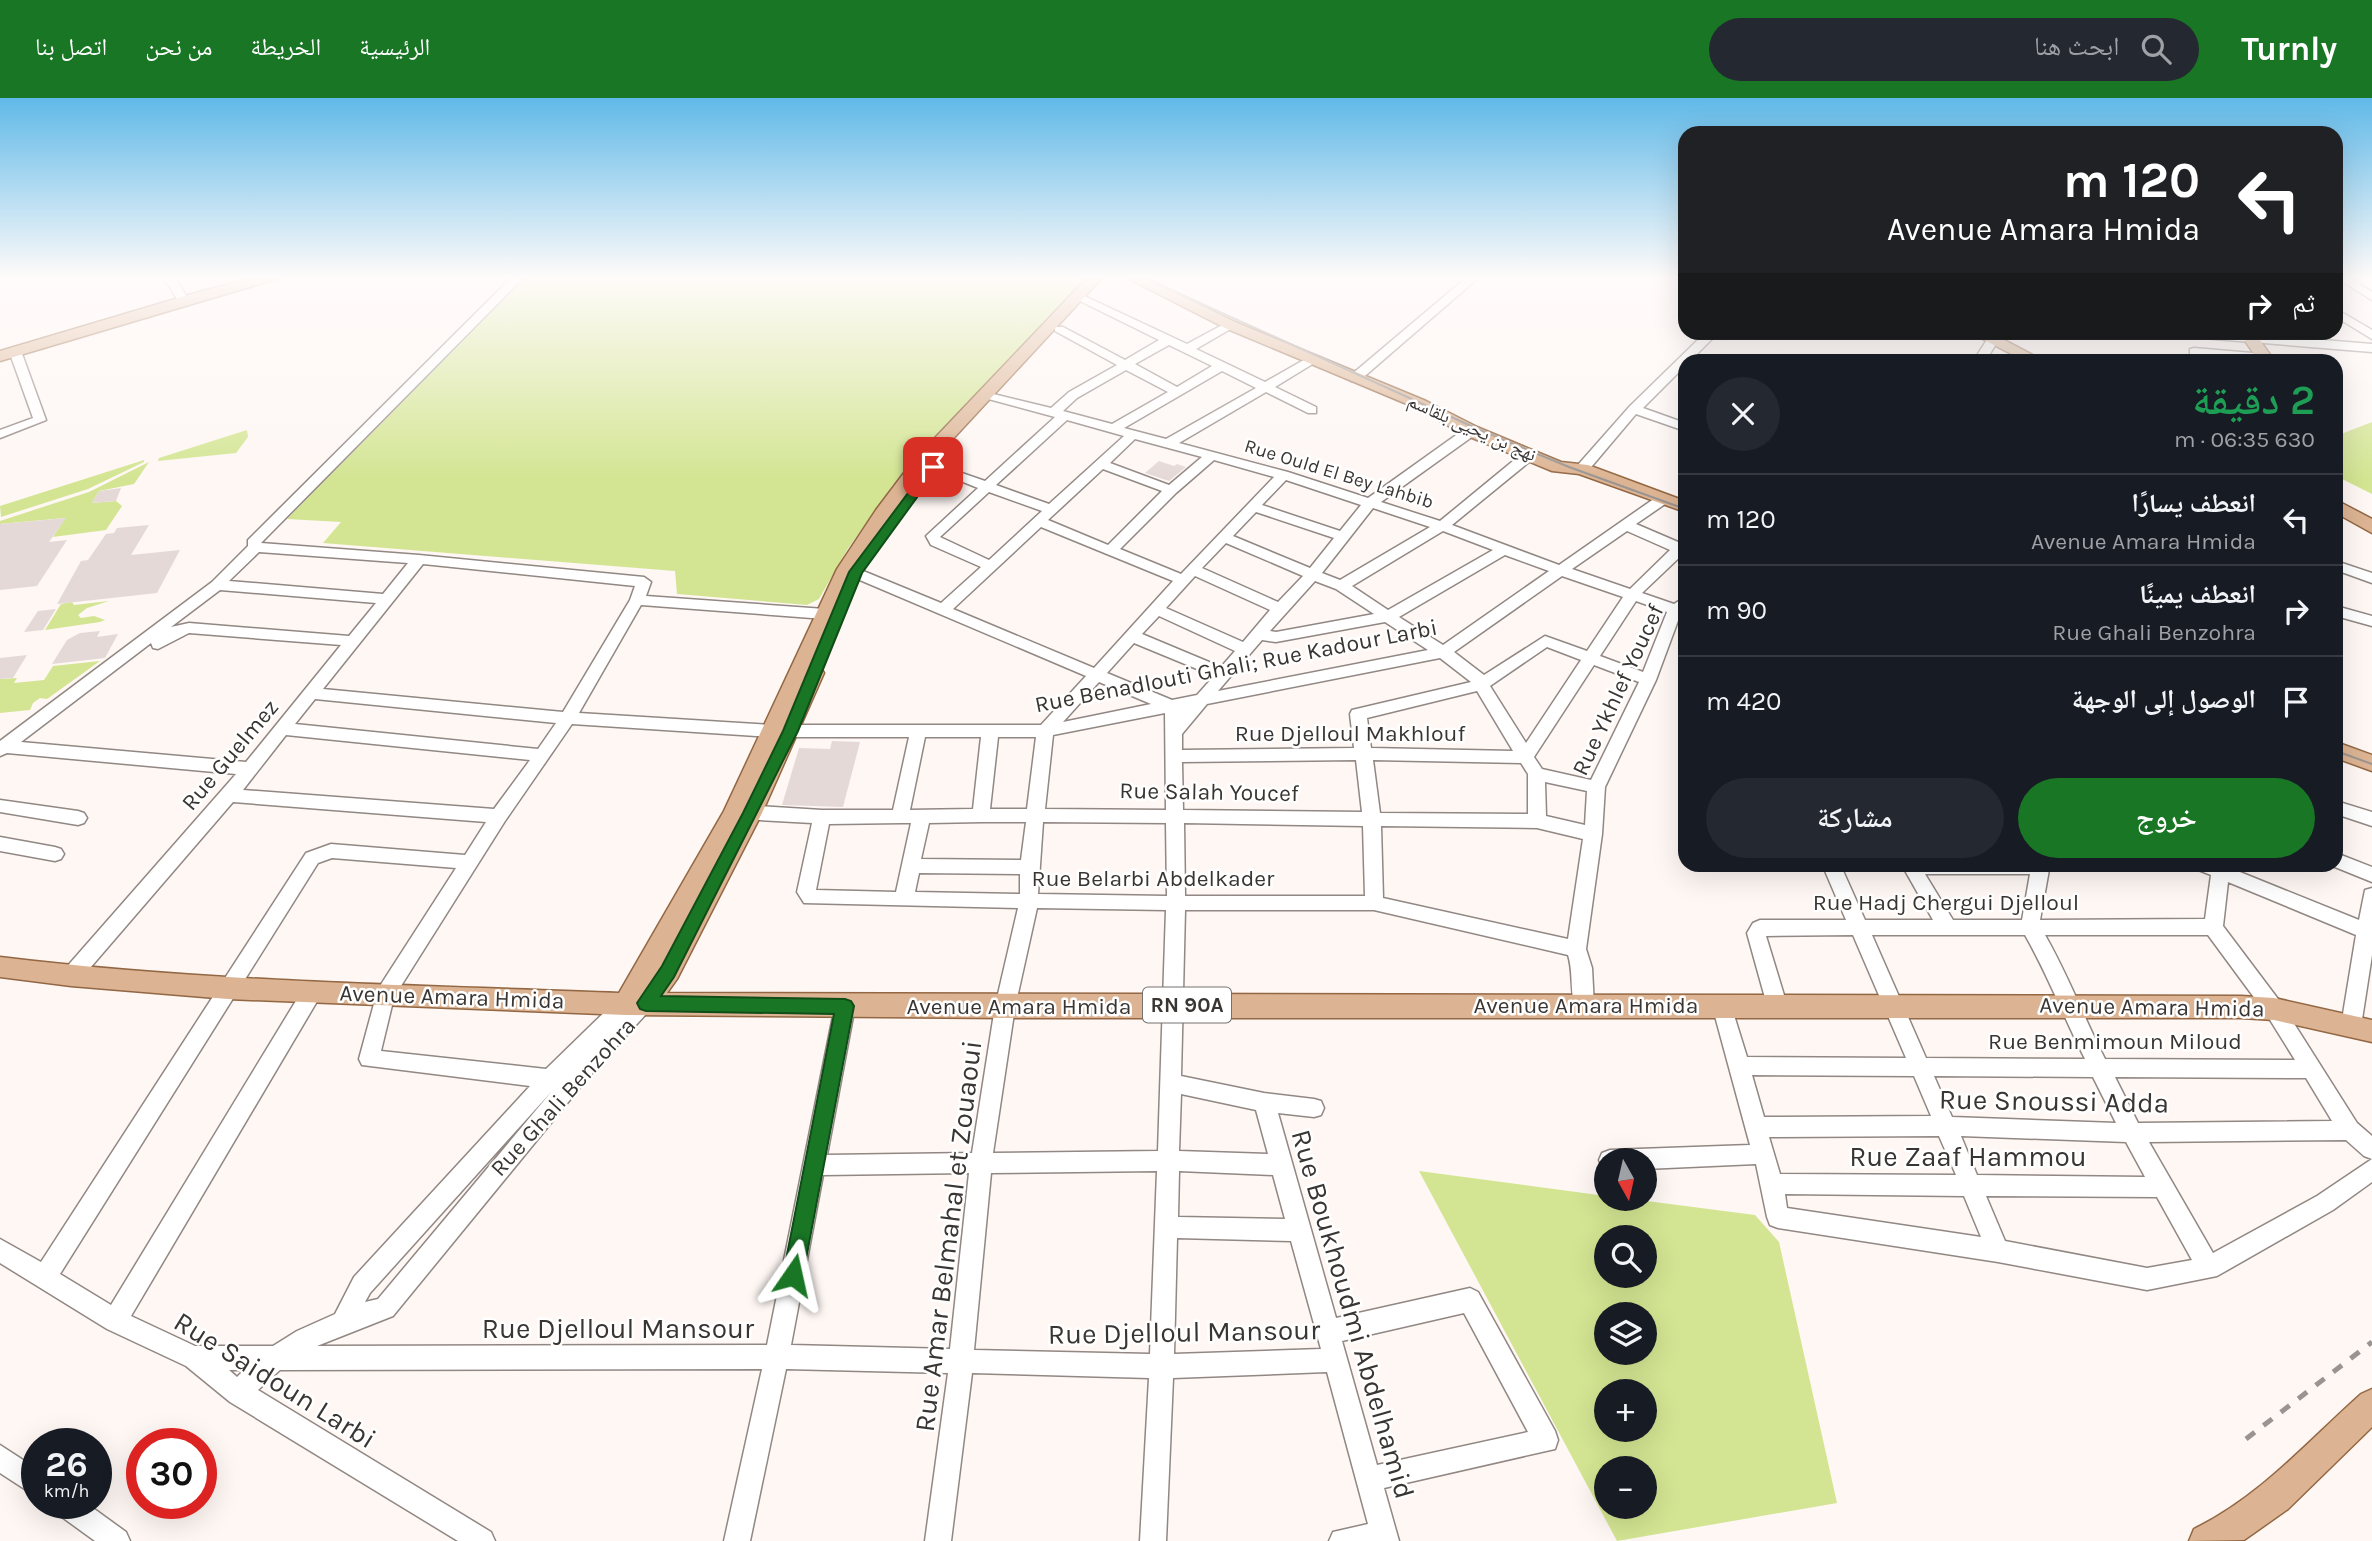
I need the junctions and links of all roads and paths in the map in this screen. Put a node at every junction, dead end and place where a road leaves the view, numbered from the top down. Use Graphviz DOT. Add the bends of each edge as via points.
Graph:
graph roads {
  1 [pos="26,345"];
  2 [pos="28,345"];
  3 [pos="451,345"];
  4 [pos="1037,345"];
  5 [pos="1042,345"];
  6 [pos="1089,345"];
  7 [pos="1159,345"];
  8 [pos="1179,345"];
  9 [pos="1194,345"];
  10 [pos="1278,345"];
  11 [pos="1394,345"];
  12 [pos="2006,345"];
  13 [pos="2353,345"];
  14 [pos="2372,348"];
  15 [pos="1187,349"];
  16 [pos="5,352"];
  17 [pos="2022,354"];
  18 [pos="1312,360"];
  19 [pos="1126,365"];
  20 [pos="1221,366"];
  21 [pos="1678,373"];
  22 [pos="1355,378"];
  23 [pos="1266,387"];
  24 [pos="1177,392"];
  25 [pos="990,396"];
  26 [pos="1634,409"];
  27 [pos="1312,410"];
  28 [pos="1058,414"];
  29 [pos="1678,425"];
  30 [pos="1113,429"];
  31 [pos="1471,431"];
  32 [pos="0,434"];
  33 [pos="1132,435"];
  34 [pos="1167,444"];
  35 [pos="1529,455"];
  36 [pos="1211,456"];
  37 [pos="1101,464"];
  38 [pos="933,467"];
  39 [pos="1582,469"];
  40 [pos="1283,474"];
  41 [pos="985,486"];
  42 [pos="1171,490"];
  43 [pos="1663,499"];
  44 [pos="1370,503"];
  45 [pos="1678,505"];
  46 [pos="1252,506"];
  47 [pos="2343,509"];
  48 [pos="1052,510"];
  49 [pos="1041,522"];
  50 [pos="1625,524"];
  51 [pos="1442,526"];
  52 [pos="2372,527"];
  53 [pos="1342,536"];
  54 [pos="1223,537"];
  55 [pos="255,547"];
  56 [pos="1678,548"];
  57 [pos="1111,550"];
  58 [pos="1503,550"];
  59 [pos="1678,554"];
  60 [pos="419,559"];
  61 [pos="991,566"];
  62 [pos="2343,568"];
  63 [pos="851,571"];
  64 [pos="1562,571"];
  65 [pos="1188,574"];
  66 [pos="1313,574"];
  67 [pos="2372,578"];
  68 [pos="217,585"];
  69 [pos="1340,586"];
  70 [pos="1633,594"];
  71 [pos="386,599"];
  72 [pos="636,600"];
  73 [pos="1678,607"];
  74 [pos="1156,609"];
  75 [pos="1280,609"];
  76 [pos="943,610"];
  77 [pos="2343,612"];
  78 [pos="825,614"];
  79 [pos="1389,616"];
  80 [pos="1678,616"];
  81 [pos="2371,616"];
  82 [pos="1259,634"];
  83 [pos="1132,636"];
  84 [pos="353,641"];
  85 [pos="1245,649"];
  86 [pos="1443,652"];
  87 [pos="1593,657"];
  88 [pos="1096,674"];
  89 [pos="1224,674"];
  90 [pos="1648,680"];
  91 [pos="1481,685"];
  92 [pos="311,693"];
  93 [pos="1201,701"];
  94 [pos="62,702"];
  95 [pos="1173,707"];
  96 [pos="568,718"];
  97 [pos="282,729"];
  98 [pos="781,731"];
  99 [pos="918,731"];
  100 [pos="990,731"];
  101 [pos="1045,731"];
  102 [pos="1174,732"];
  103 [pos="2,748"];
  104 [pos="2343,753"];
  105 [pos="1364,754"];
  106 [pos="542,755"];
  107 [pos="1174,756"];
  108 [pos="1525,757"];
  109 [pos="2372,763"];
  110 [pos="250,768"];
  111 [pos="1536,774"];
  112 [pos="1596,787"];
  113 [pos="229,795"];
  114 [pos="0,806"];
  115 [pos="2343,809"];
  116 [pos="743,812"];
  117 [pos="499,816"];
  118 [pos="981,816"];
  119 [pos="1035,816"];
  120 [pos="822,817"];
  121 [pos="900,817"];
  122 [pos="922,817"];
  123 [pos="1173,817"];
  124 [pos="78,818"];
  125 [pos="2372,818"];
  126 [pos="1372,819"];
  127 [pos="1537,821"];
  128 [pos="1593,834"];
  129 [pos="0,844"];
  130 [pos="55,854"];
  131 [pos="470,862"];
  132 [pos="2343,863"];
  133 [pos="911,866"];
  134 [pos="1030,867"];
  135 [pos="1833,872"];
  136 [pos="1915,872"];
  137 [pos="2040,872"];
  138 [pos="2214,872"];
  139 [pos="2226,872"];
  140 [pos="2372,875"];
  141 [pos="2372,895"];
  142 [pos="904,900"];
  143 [pos="1029,901"];
  144 [pos="1175,903"];
  145 [pos="1374,903"];
  146 [pos="2029,926"];
  147 [pos="2213,926"];
  148 [pos="1947,927"];
  149 [pos="1857,928"];
  150 [pos="2367,932"];
  151 [pos="1576,949"];
  152 [pos="0,967"];
  153 [pos="71,976"];
  154 [pos="228,988"];
  155 [pos="312,992"];
  156 [pos="386,995"];
  157 [pos="636,1004"];
  158 [pos="1777,1004"];
  159 [pos="1172,1005"];
  160 [pos="1722,1005"];
  161 [pos="1891,1005"];
  162 [pos="2068,1005"];
  163 [pos="845,1006"];
  164 [pos="1584,1006"];
  165 [pos="1005,1007"];
  166 [pos="2274,1009"];
  167 [pos="2361,1028"];
  168 [pos="1918,1065"];
  169 [pos="1740,1066"];
  170 [pos="2102,1067"];
  171 [pos="2312,1069"];
  172 [pos="550,1079"];
  173 [pos="1171,1083"];
  174 [pos="1264,1102"];
  175 [pos="1314,1108"];
  176 [pos="1946,1126"];
  177 [pos="1757,1127"];
  178 [pos="2350,1130"];
  179 [pos="2132,1133"];
  180 [pos="2372,1149"];
  181 [pos="1764,1154"];
  182 [pos="1657,1158"];
  183 [pos="1168,1161"];
  184 [pos="981,1163"];
  185 [pos="815,1165"];
  186 [pos="1281,1165"];
  187 [pos="2372,1169"];
  188 [pos="1772,1184"];
  189 [pos="1970,1185"];
  190 [pos="2163,1187"];
  191 [pos="1167,1227"];
  192 [pos="1299,1230"];
  193 [pos="0,1250"];
  194 [pos="1998,1251"];
  195 [pos="2209,1268"];
  196 [pos="44,1278"];
  197 [pos="344,1320"];
  198 [pos="115,1321"];
  199 [pos="1328,1332"];
  200 [pos="274,1357"];
  201 [pos="776,1357"];
  202 [pos="194,1358"];
  203 [pos="1335,1360"];
  204 [pos="961,1362"];
  205 [pos="1162,1366"];
  206 [pos="239,1393"];
  207 [pos="2372,1405"];
  208 [pos="0,1458"];
  209 [pos="21,1473"];
  210 [pos="1368,1479"];
  211 [pos="86,1519"];
  212 [pos="1385,1538"];
  213 [pos="117,1541"];
  214 [pos="482,1541"];
  215 [pos="737,1541"];
  216 [pos="938,1541"];
  217 [pos="1153,1541"];
  218 [pos="1342,1541"];
  219 [pos="2206,1541"];
  1 -- 16 [label="main road"];
  2 -- 16 [label="main road"];
  3 -- 55 [label="street" via="253,543"];
  4 -- 25 [label="main road, Rue Ghali Benzohra"];
  5 -- 25 [label="main road, Rue Ghali Benzohra"];
  6 -- 19 [label="street"];
  7 -- 19 [label="street"];
  8 -- 15 [label="street"];
  9 -- 15 [label="street"];
  10 -- 18 [label="main road, نهج بن يحيى بلقاسم"];
  11 -- 22 [label="street"];
  12 -- 17 [label="main road"];
  13 -- 14 [label="street"];
  15 -- 20 [label="street"];
  16 -- 32 [label="street" via="40,420"];
  18 -- 22 [label="main road, نهج بن يحيى بلقاسم"];
  18 -- 23 [label="street"];
  19 -- 24 [label="street"];
  19 -- 28 [label="street" via="1073,395"];
  20 -- 23 [label="street"];
  20 -- 24 [label="street"];
  21 -- 26 [label="street"];
  22 -- 31 [label="main road, نهج بن يحيى بلقاسم"];
  23 -- 27 [label="street"];
  23 -- 34 [label="street"];
  24 -- 30 [label="street"];
  25 -- 28 [label="street, Rue Ould El Bey Lahbib"];
  25 -- 38 [label="main road, Rue Ghali Benzohra"];
  25 -- 63 [label="main road, Rue Ghali Benzohra" via="919,465 881,514"];
  26 -- 29 [label="street"];
  26 -- 39 [label="street"];
  28 -- 30 [label="street, Rue Ould El Bey Lahbib"];
  28 -- 41 [label="street"];
  30 -- 33 [label="street, Rue Ould El Bey Lahbib"];
  31 -- 35 [label="main road, نهج بن يحيى بلقاسم"];
  31 -- 44 [label="street"];
  33 -- 34 [label="street, Rue Ould El Bey Lahbib"];
  33 -- 37 [label="street"];
  34 -- 36 [label="street, Rue Ould El Bey Lahbib"];
  35 -- 39 [label="main road, نهج بن يحيى بلقاسم" via="1558,467"];
  35 -- 51 [label="street"];
  36 -- 40 [label="street, Rue Ould El Bey Lahbib"];
  36 -- 42 [label="street"];
  37 -- 42 [label="street"];
  37 -- 48 [label="street"];
  38 -- 41 [label="street"];
  38 -- 63 [label="main road, Rue Ghali Benzohra"];
  39 -- 43 [label="main road, نهج بن يحيى بلقاسم" via="1591,478"];
  40 -- 44 [label="street, Rue Ould El Bey Lahbib"];
  40 -- 46 [label="street"];
  41 -- 48 [label="street"];
  41 -- 61 [label="street" via="933,539"];
  42 -- 57 [label="street"];
  43 -- 45 [label="main road, نهج بن يحيى بلقاسم"];
  43 -- 50 [label="street, Rue Benadlouti Ghali; Rue Kadour Larbi"];
  44 -- 51 [label="street, Rue Ould El Bey Lahbib"];
  44 -- 53 [label="street"];
  46 -- 53 [label="street"];
  46 -- 54 [label="street"];
  47 -- 52 [label="main road"];
  48 -- 49 [label="street"];
  49 -- 57 [label="street"];
  49 -- 61 [label="street"];
  50 -- 56 [label="street"];
  50 -- 64 [label="street, Rue Benadlouti Ghali; Rue Kadour Larbi"];
  51 -- 58 [label="street, Rue Ould El Bey Lahbib"];
  51 -- 69 [label="street"];
  53 -- 66 [label="street"];
  54 -- 65 [label="street"];
  54 -- 66 [label="street"];
  55 -- 60 [label="street"];
  55 -- 68 [label="street"];
  57 -- 65 [label="street"];
  58 -- 64 [label="street, Rue Ould El Bey Lahbib"];
  58 -- 79 [label="street"];
  59 -- 70 [label="street"];
  60 -- 71 [label="street, Rue Guelmez"];
  60 -- 72 [label="street" via="640,580 644,585"];
  61 -- 76 [label="street"];
  62 -- 67 [label="street"];
  63 -- 76 [label="street"];
  63 -- 78 [label="main road, Rue Ghali Benzohra"];
  63 -- 98 [label="main road, Rue Ghali Benzohra"];
  64 -- 70 [label="street, Rue Ould El Bey Lahbib"];
  64 -- 86 [label="street, Rue Benadlouti Ghali; Rue Kadour Larbi"];
  65 -- 74 [label="street"];
  65 -- 75 [label="street"];
  66 -- 69 [label="street"];
  66 -- 75 [label="street"];
  68 -- 71 [label="street"];
  68 -- 94 [label="street"];
  69 -- 79 [label="street"];
  70 -- 73 [label="street, Rue Ould El Bey Lahbib"];
  70 -- 87 [label="street"];
  71 -- 84 [label="street, Rue Guelmez"];
  72 -- 78 [label="street"];
  72 -- 96 [label="street"];
  74 -- 83 [label="street"];
  74 -- 85 [label="street"];
  75 -- 82 [label="street"];
  76 -- 88 [label="street"];
  77 -- 81 [label="street"];
  78 -- 98 [label="main road, Rue Ghali Benzohra"];
  79 -- 82 [label="street" via="1276,637"];
  79 -- 86 [label="street"];
  80 -- 90 [label="street, Rue Ykhlef Youcef"];
  82 -- 85 [label="street"];
  83 -- 88 [label="street"];
  83 -- 89 [label="street"];
  84 -- 92 [label="street, Rue Guelmez"];
  84 -- 94 [label="street" via="182,629 88,695"];
  85 -- 89 [label="street"];
  86 -- 91 [label="street"];
  86 -- 93 [label="street, Rue Benadlouti Ghali; Rue Kadour Larbi"];
  87 -- 90 [label="street"];
  87 -- 91 [label="street" via="1543,641"];
  87 -- 108 [label="street"];
  88 -- 95 [label="street"];
  88 -- 101 [label="street"];
  89 -- 93 [label="street"];
  90 -- 112 [label="street, Rue Ykhlef Youcef"];
  91 -- 105 [label="street" via="1358,714"];
  91 -- 108 [label="street"];
  92 -- 96 [label="street, Rue Benadlouti Ghali; Rue Kadour Larbi"];
  92 -- 97 [label="street, Rue Guelmez"];
  93 -- 95 [label="street, Rue Benadlouti Ghali; Rue Kadour Larbi"];
  93 -- 102 [label="street"];
  94 -- 103 [label="street"];
  95 -- 101 [label="street, Rue Benadlouti Ghali; Rue Kadour Larbi"];
  95 -- 102 [label="street"];
  96 -- 98 [label="street, Rue Benadlouti Ghali; Rue Kadour Larbi"];
  96 -- 106 [label="street"];
  97 -- 106 [label="street"];
  97 -- 110 [label="street, Rue Guelmez"];
  98 -- 99 [label="street, Rue Benadlouti Ghali; Rue Kadour Larbi"];
  98 -- 116 [label="main road, Rue Ghali Benzohra"];
  99 -- 100 [label="street, Rue Benadlouti Ghali; Rue Kadour Larbi"];
  99 -- 121 [label="street"];
  100 -- 101 [label="street, Rue Benadlouti Ghali; Rue Kadour Larbi"];
  100 -- 118 [label="street"];
  101 -- 119 [label="street, Rue Amar Belmahal et Zouaoui"];
  102 -- 107 [label="street"];
  103 -- 110 [label="street"];
  104 -- 109 [label="main road"];
  105 -- 107 [label="street, Rue Djelloul Makhlouf"];
  105 -- 108 [label="street, Rue Djelloul Makhlouf"];
  105 -- 126 [label="street"];
  106 -- 117 [label="street"];
  107 -- 123 [label="street"];
  108 -- 111 [label="street"];
  110 -- 113 [label="street, Rue Guelmez"];
  111 -- 112 [label="street"];
  111 -- 127 [label="street"];
  112 -- 128 [label="street, Rue Ykhlef Youcef"];
  113 -- 117 [label="street"];
  113 -- 153 [label="street, Rue Guelmez"];
  114 -- 124 [label="street"];
  115 -- 125 [label="street"];
  116 -- 120 [label="street, Rue Salah Youcef"];
  116 -- 157 [label="main road, Rue Ghali Benzohra"];
  117 -- 131 [label="street"];
  118 -- 119 [label="street, Rue Salah Youcef"];
  118 -- 122 [label="street, Rue Salah Youcef"];
  119 -- 123 [label="street, Rue Salah Youcef"];
  119 -- 134 [label="street, Rue Amar Belmahal et Zouaoui"];
  120 -- 121 [label="street, Rue Salah Youcef"];
  120 -- 142 [label="street, Rue Belarbi Abdelkader" via="807,895"];
  121 -- 122 [label="street, Rue Salah Youcef"];
  122 -- 133 [label="street"];
  123 -- 126 [label="street, Rue Salah Youcef"];
  123 -- 144 [label="street"];
  126 -- 127 [label="street, Rue Salah Youcef"];
  126 -- 145 [label="street"];
  127 -- 128 [label="street, Rue Salah Youcef"];
  128 -- 151 [label="street, Rue Ykhlef Youcef"];
  129 -- 130 [label="street"];
  131 -- 154 [label="street" via="320,853 312,858"];
  131 -- 156 [label="street"];
  132 -- 140 [label="street"];
  133 -- 134 [label="street"];
  133 -- 142 [label="street"];
  134 -- 143 [label="street, Rue Amar Belmahal et Zouaoui"];
  135 -- 149 [label="street"];
  136 -- 148 [label="street"];
  137 -- 146 [label="street"];
  138 -- 147 [label="street"];
  139 -- 150 [label="street"];
  141 -- 150 [label="street"];
  142 -- 143 [label="street, Rue Belarbi Abdelkader"];
  143 -- 144 [label="street, Rue Belarbi Abdelkader"];
  143 -- 165 [label="street, Rue Amar Belmahal et Zouaoui"];
  144 -- 145 [label="street, Rue Belarbi Abdelkader"];
  144 -- 159 [label="street"];
  145 -- 151 [label="street, Rue Belarbi Abdelkader"];
  146 -- 147 [label="street, Rue Hadj Chergui Djelloul"];
  146 -- 148 [label="street, Rue Hadj Chergui Djelloul"];
  146 -- 162 [label="street" via="2054,968"];
  147 -- 166 [label="street"];
  148 -- 149 [label="street, Rue Hadj Chergui Djelloul"];
  149 -- 158 [label="street, Rue Hadj Chergui Djelloul" via="1757,929"];
  149 -- 161 [label="street"];
  150 -- 167 [label="street"];
  151 -- 164 [label="street, Rue Ykhlef Youcef"];
  152 -- 153 [label="main road, Avenue Amara Hmida / RN 90A"];
  153 -- 154 [label="main road, Avenue Amara Hmida / RN 90A"];
  154 -- 155 [label="main road, Avenue Amara Hmida / RN 90A"];
  154 -- 196 [label="street"];
  155 -- 156 [label="main road, Avenue Amara Hmida / RN 90A"];
  155 -- 198 [label="street"];
  156 -- 157 [label="main road, Avenue Amara Hmida / RN 90A"];
  156 -- 172 [label="street" via="369,1059"];
  157 -- 163 [label="main road, Avenue Amara Hmida / RN 90A"];
  157 -- 172 [label="street, Rue Ghali Benzohra"];
  157 -- 197 [label="street, Rue Ghali Benzohra" via="385,1308"];
  158 -- 160 [label="main road, Avenue Amara Hmida / RN 90A"];
  158 -- 161 [label="main road, Avenue Amara Hmida / RN 90A"];
  159 -- 164 [label="main road, Avenue Amara Hmida / RN 90A"];
  159 -- 165 [label="main road, Avenue Amara Hmida / RN 90A"];
  159 -- 173 [label="street"];
  160 -- 164 [label="main road, Avenue Amara Hmida / RN 90A"];
  160 -- 169 [label="street"];
  161 -- 162 [label="main road, Avenue Amara Hmida / RN 90A"];
  161 -- 168 [label="street"];
  162 -- 166 [label="main road, Avenue Amara Hmida / RN 90A"];
  162 -- 170 [label="street"];
  163 -- 165 [label="main road, Avenue Amara Hmida / RN 90A"];
  163 -- 185 [label="street"];
  165 -- 184 [label="street, Rue Amar Belmahal et Zouaoui"];
  166 -- 167 [label="main road, Avenue Amara Hmida / RN 90A"];
  166 -- 171 [label="street"];
  168 -- 169 [label="street, Rue Benmimoun Miloud"];
  168 -- 170 [label="street, Rue Benmimoun Miloud"];
  168 -- 176 [label="street"];
  169 -- 177 [label="street"];
  170 -- 171 [label="street, Rue Benmimoun Miloud"];
  170 -- 179 [label="street"];
  171 -- 178 [label="street"];
  172 -- 197 [label="street, Rue Ghali Benzohra" via="362,1285"];
  173 -- 174 [label="street"];
  173 -- 183 [label="street"];
  174 -- 175 [label="street"];
  174 -- 186 [label="street, Rue Boukhoudmi Abdelhamid"];
  176 -- 177 [label="street, Rue Snoussi Adda"];
  176 -- 179 [label="street, Rue Snoussi Adda"];
  176 -- 189 [label="street"];
  177 -- 181 [label="street"];
  178 -- 179 [label="street, Rue Snoussi Adda"];
  178 -- 180 [label="street"];
  179 -- 190 [label="street"];
  181 -- 182 [label="street"];
  181 -- 188 [label="street"];
  183 -- 184 [label="street"];
  183 -- 186 [label="street"];
  183 -- 191 [label="street"];
  184 -- 185 [label="street"];
  184 -- 204 [label="street, Rue Amar Belmahal et Zouaoui"];
  185 -- 201 [label="street"];
  186 -- 192 [label="street, Rue Boukhoudmi Abdelhamid"];
  187 -- 195 [label="street" via="2325,1203"];
  188 -- 189 [label="street, Rue Zaaf Hammou"];
  188 -- 194 [label="street" via="1778,1217"];
  189 -- 190 [label="street, Rue Zaaf Hammou"];
  189 -- 194 [label="street"];
  190 -- 195 [label="street"];
  191 -- 192 [label="street"];
  191 -- 205 [label="street"];
  192 -- 199 [label="street, Rue Boukhoudmi Abdelhamid"];
  193 -- 196 [label="street, Rue Saidoun Larbi"];
  194 -- 195 [label="street" via="2147,1279"];
  196 -- 198 [label="street, Rue Saidoun Larbi"];
  197 -- 200 [label="street, Rue Ghali Benzohra"];
  198 -- 202 [label="street, Rue Saidoun Larbi"];
  199 -- 203 [label="street, Rue Boukhoudmi Abdelhamid"];
  199 -- 210 [label="street" via="1470,1300 1545,1440"];
  200 -- 201 [label="street, Rue Djelloul Mansour"];
  200 -- 202 [label="street, Rue Djelloul Mansour"];
  200 -- 206 [label="street"];
  201 -- 204 [label="street, Rue Djelloul Mansour"];
  201 -- 215 [label="street"];
  202 -- 206 [label="street, Rue Saidoun Larbi"];
  203 -- 205 [label="street, Rue Djelloul Mansour"];
  203 -- 210 [label="street, Rue Boukhoudmi Abdelhamid"];
  204 -- 205 [label="street, Rue Djelloul Mansour"];
  204 -- 216 [label="street, Rue Amar Belmahal et Zouaoui"];
  205 -- 217 [label="street"];
  206 -- 214 [label="street, Rue Saidoun Larbi"];
  207 -- 219 [label="main road" via="2278,1497 2237,1527"];
  208 -- 209 [label="street"];
  210 -- 212 [label="street, Rue Boukhoudmi Abdelhamid"];
  211 -- 213 [label="street"];
  212 -- 218 [label="street"];
}
